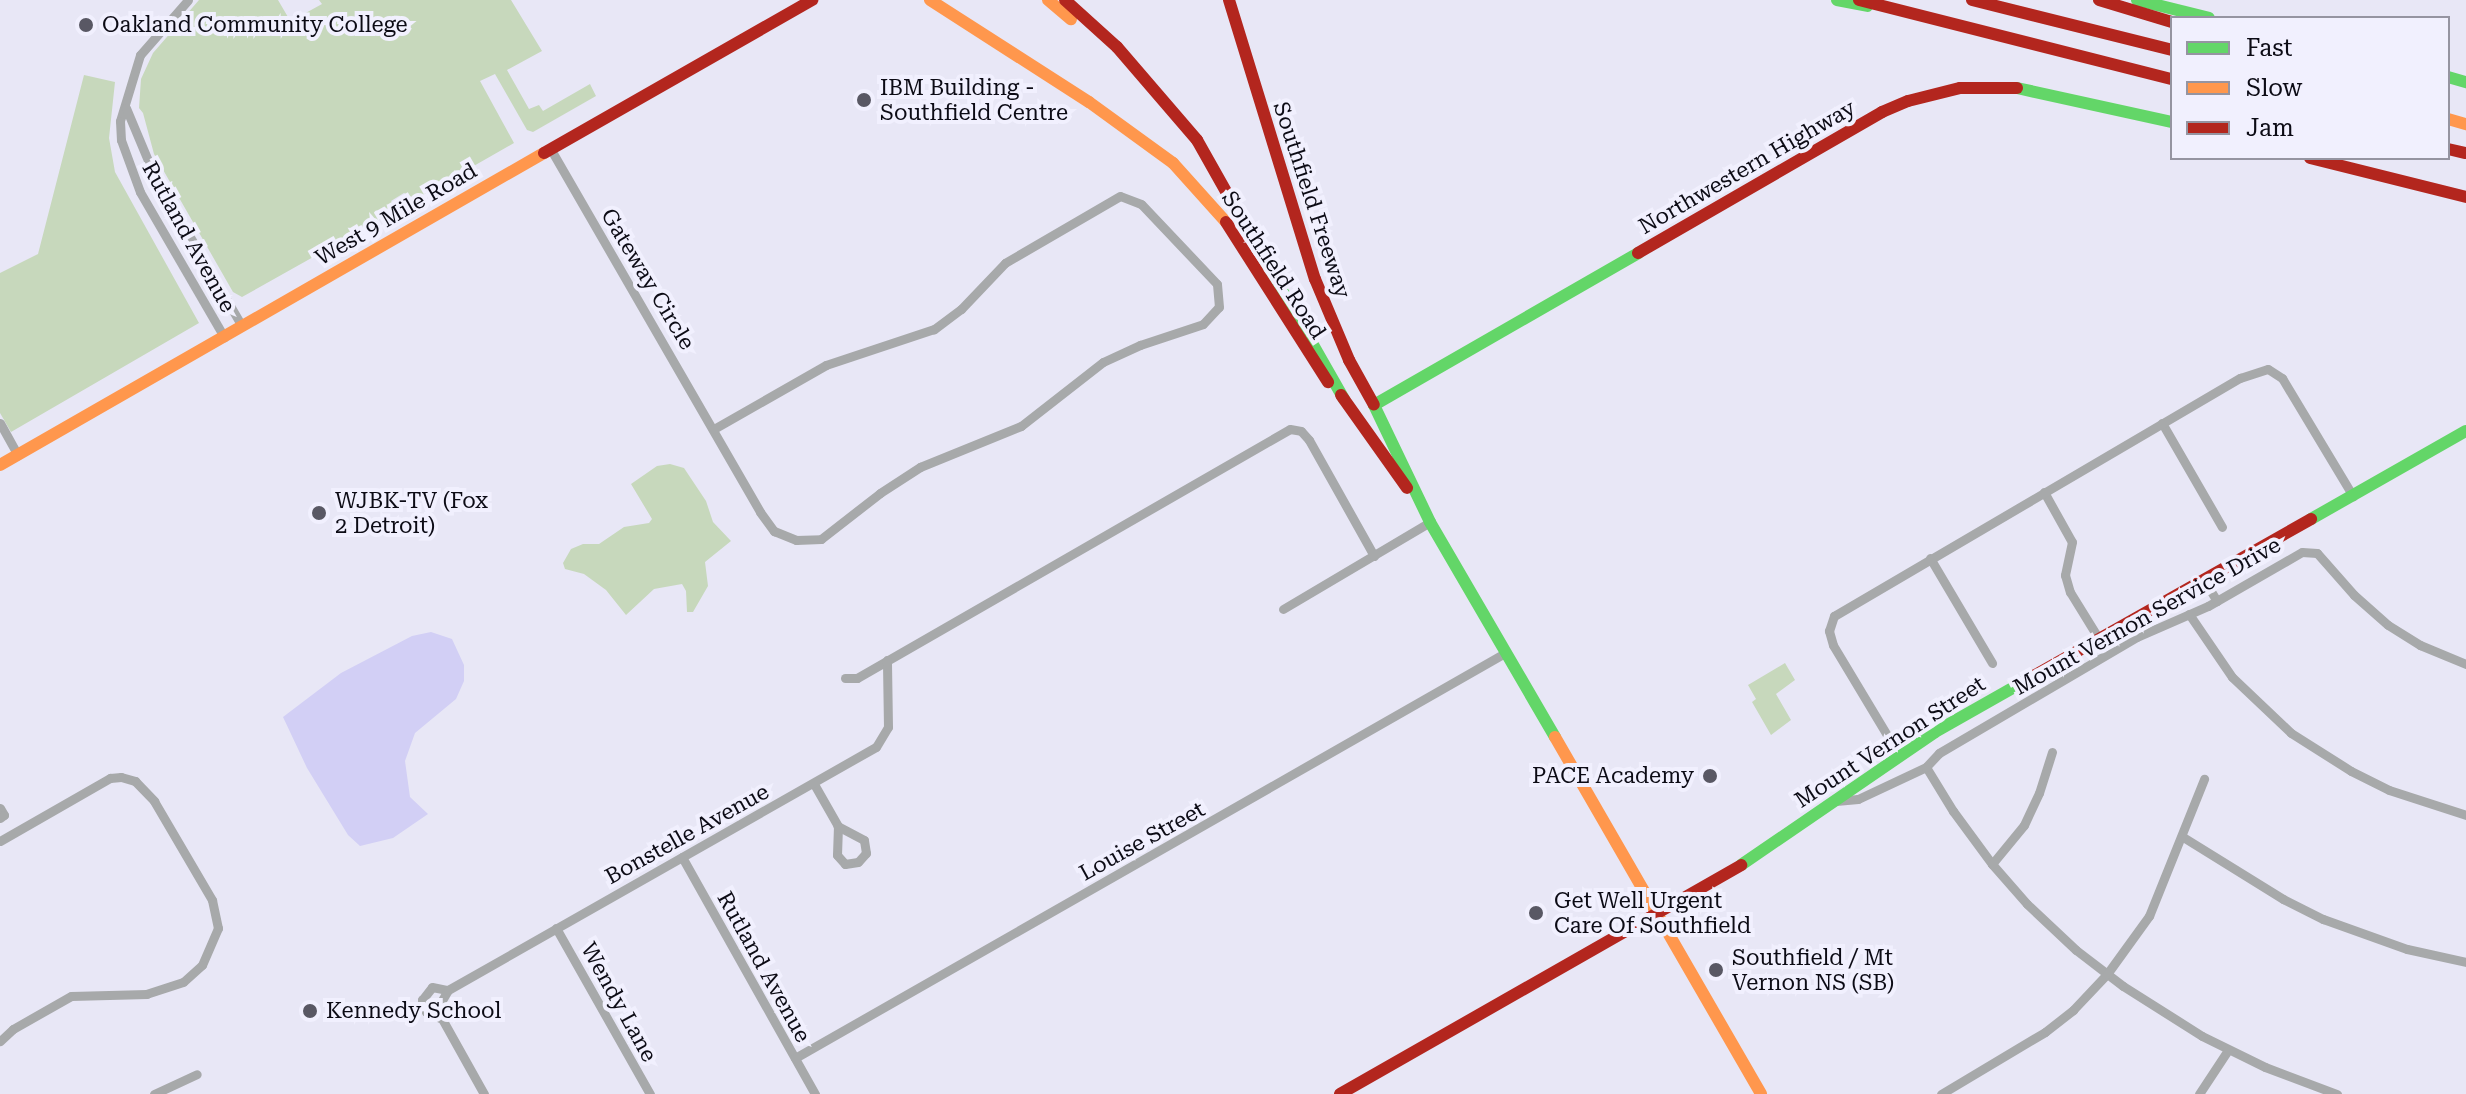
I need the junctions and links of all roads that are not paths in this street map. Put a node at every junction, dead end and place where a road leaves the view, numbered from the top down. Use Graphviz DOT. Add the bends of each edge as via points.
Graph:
graph roads {
  1 [pos="188,0"];
  2 [pos="812,0"];
  3 [pos="930,0"];
  4 [pos="1048,0"];
  5 [pos="1065,0"];
  6 [pos="1229,0"];
  7 [pos="1837,0"];
  8 [pos="1859,0"];
  9 [pos="1972,0"];
  10 [pos="2099,0"];
  11 [pos="2137,0"];
  12 [pos="2201,16"];
  13 [pos="2170,21"];
  14 [pos="1954,25"];
  15 [pos="2170,50"];
  16 [pos="1133,65"];
  17 [pos="2170,79"];
  18 [pos="126,108"];
  19 [pos="2170,122"];
  20 [pos="550,148"];
  21 [pos="2318,160"];
  22 [pos="159,183"];
  23 [pos="140,192"];
  24 [pos="2466,197"];
  25 [pos="181,221"];
  26 [pos="163,231"];
  27 [pos="242,326"];
  28 [pos="224,337"];
  29 [pos="1344,399"];
  30 [pos="1374,405"];
  31 [pos="0,423"];
  32 [pos="2162,423"];
  33 [pos="714,429"];
  34 [pos="2466,431"];
  35 [pos="18,455"];
  36 [pos="0,465"];
  37 [pos="2044,492"];
  38 [pos="2353,496"];
  39 [pos="1427,518"];
  40 [pos="2222,527"];
  41 [pos="1374,556"];
  42 [pos="1930,558"];
  43 [pos="2203,578"];
  44 [pos="2217,601"];
  45 [pos="1283,609"];
  46 [pos="2189,614"];
  47 [pos="2099,639"];
  48 [pos="1505,653"];
  49 [pos="887,660"];
  50 [pos="1992,663"];
  51 [pos="2466,664"];
  52 [pos="845,678"];
  53 [pos="2052,752"];
  54 [pos="1899,755"];
  55 [pos="1926,767"];
  56 [pos="2204,779"];
  57 [pos="814,784"];
  58 [pos="1831,802"];
  59 [pos="0,808"];
  60 [pos="2466,815"];
  61 [pos="0,818"];
  62 [pos="838,826"];
  63 [pos="2183,837"];
  64 [pos="0,841"];
  65 [pos="682,857"];
  66 [pos="1992,864"];
  67 [pos="1656,915"];
  68 [pos="556,928"];
  69 [pos="2466,962"];
  70 [pos="2107,974"];
  71 [pos="448,990"];
  72 [pos="442,1019"];
  73 [pos="0,1041"];
  74 [pos="2228,1050"];
  75 [pos="795,1058"];
  76 [pos="197,1074"];
  77 [pos="154,1094"];
  78 [pos="484,1094"];
  79 [pos="650,1094"];
  80 [pos="815,1094"];
  81 [pos="1340,1094"];
  82 [pos="1761,1094"];
  83 [pos="1941,1094"];
  84 [pos="2199,1094"];
  85 [pos="2337,1094"];
  1 -- 18 [label="street, Rutland Avenue" via="140,55"];
  2 -- 20 [label="main road, West 9 Mile Road"];
  3 -- 29 [label="main road, Southfield Road" via="1100,110 1182,171 1226,222 1316,368"];
  4 -- 16 [label="main road"];
  5 -- 16 [label="main road"];
  6 -- 30 [label="main road, Southfield Freeway" via="1315,279"];
  7 -- 14 [label="main road"];
  8 -- 14 [label="main road"];
  9 -- 15 [label="main road"];
  10 -- 13 [label="main road"];
  11 -- 12 [label="main road"];
  14 -- 17 [label="main road"];
  16 -- 29 [label="main road" via="1208,156"];
  18 -- 22 [label="street, Rutland Avenue"];
  18 -- 23 [label="street, Rutland Avenue" via="121,140"];
  19 -- 30 [label="main road, Northwestern Highway" via="2027,88 1960,88 1908,101"];
  20 -- 27 [label="main road, West 9 Mile Road"];
  20 -- 33 [label="street, Gateway Circle"];
  21 -- 24 [label="main road"];
  22 -- 23 [label="street"];
  22 -- 25 [label="street, Rutland Avenue"];
  23 -- 26 [label="street, Rutland Avenue"];
  25 -- 26 [label="street"];
  25 -- 27 [label="street, Rutland Avenue"];
  26 -- 28 [label="street, Rutland Avenue"];
  27 -- 28 [label="main road, West 9 Mile Road"];
  28 -- 35 [label="main road, West 9 Mile Road"];
  29 -- 39 [label="main road, Southfield Road"];
  30 -- 39 [label="main road, Southfield Road"];
  31 -- 35 [label="street"];
  32 -- 37 [label="street"];
  32 -- 38 [label="street" via="2248,374 2274,371 2289,387"];
  32 -- 40 [label="street"];
  33 -- 33 [label="street, Gateway Circle" via="769,526 788,538 816,541 903,477 1021,426 1103,362 1203,324 1219,307 1217,284 1141,204 1120,196 1005,263 934,329 826,365"];
  34 -- 38 [label="main road, Mount Vernon Street"];
  35 -- 36 [label="main road, West 9 Mile Road"];
  37 -- 42 [label="street"];
  37 -- 47 [label="street" via="2072,542 2065,575 2070,592"];
  38 -- 43 [label="main road, Mount Vernon Street"];
  39 -- 41 [label="street"];
  39 -- 48 [label="main road, Southfield Road"];
  41 -- 45 [label="street"];
  41 -- 49 [label="street" via="1301,431 1282,432"];
  42 -- 50 [label="street"];
  42 -- 54 [label="street" via="1840,610 1830,623 1833,645"];
  43 -- 44 [label="street"];
  43 -- 47 [label="main road, Mount Vernon Street"];
  44 -- 46 [label="street, Mount Vernon Service Drive"];
  44 -- 51 [label="street, Mount Vernon Service Drive" via="2312,551 2378,618 2420,645"];
  46 -- 55 [label="street, Mount Vernon Service Drive" via="2137,637 1939,753"];
  46 -- 60 [label="street" via="2232,677 2291,733 2389,790"];
  47 -- 54 [label="main road, Mount Vernon Street"];
  48 -- 67 [label="main road, Southfield Road"];
  48 -- 75 [label="street, Louise Street"];
  49 -- 52 [label="street" via="857,678"];
  49 -- 57 [label="street, Bonstelle Avenue" via="888,727 882,741"];
  53 -- 66 [label="street" via="2024,825"];
  54 -- 58 [label="main road, Mount Vernon Street"];
  55 -- 58 [label="street, Mount Vernon Service Drive" via="1858,799"];
  55 -- 66 [label="street"];
  56 -- 63 [label="street"];
  57 -- 62 [label="street"];
  57 -- 65 [label="street, Bonstelle Avenue"];
  58 -- 67 [label="main road, Mount Vernon Street" via="1729,874"];
  59 -- 61 [label="street"];
  63 -- 69 [label="street" via="2323,919 2407,949"];
  63 -- 70 [label="street" via="2149,916"];
  64 -- 73 [label="street" via="110,778 135,781 154,801 212,900 218,928 202,965 183,982 147,994 71,996"];
  65 -- 68 [label="street, Bonstelle Avenue"];
  65 -- 75 [label="street, Rutland Avenue"];
  66 -- 70 [label="street" via="2052,929"];
  67 -- 81 [label="main road, Mount Vernon Street"];
  67 -- 82 [label="main road, Southfield Road"];
  68 -- 71 [label="street, Bonstelle Avenue"];
  68 -- 79 [label="street, Wendy Lane"];
  70 -- 74 [label="street"];
  70 -- 83 [label="street" via="2045,1032"];
  71 -- 72 [label="street, Bonstelle Avenue" via="441,1002"];
  71 -- 72 [label="street" via="432,987 422,1000 426,1012"];
  72 -- 78 [label="street"];
  74 -- 84 [label="street"];
  74 -- 85 [label="street"];
  75 -- 80 [label="street, Rutland Avenue"];
  76 -- 77 [label="street"];
}
